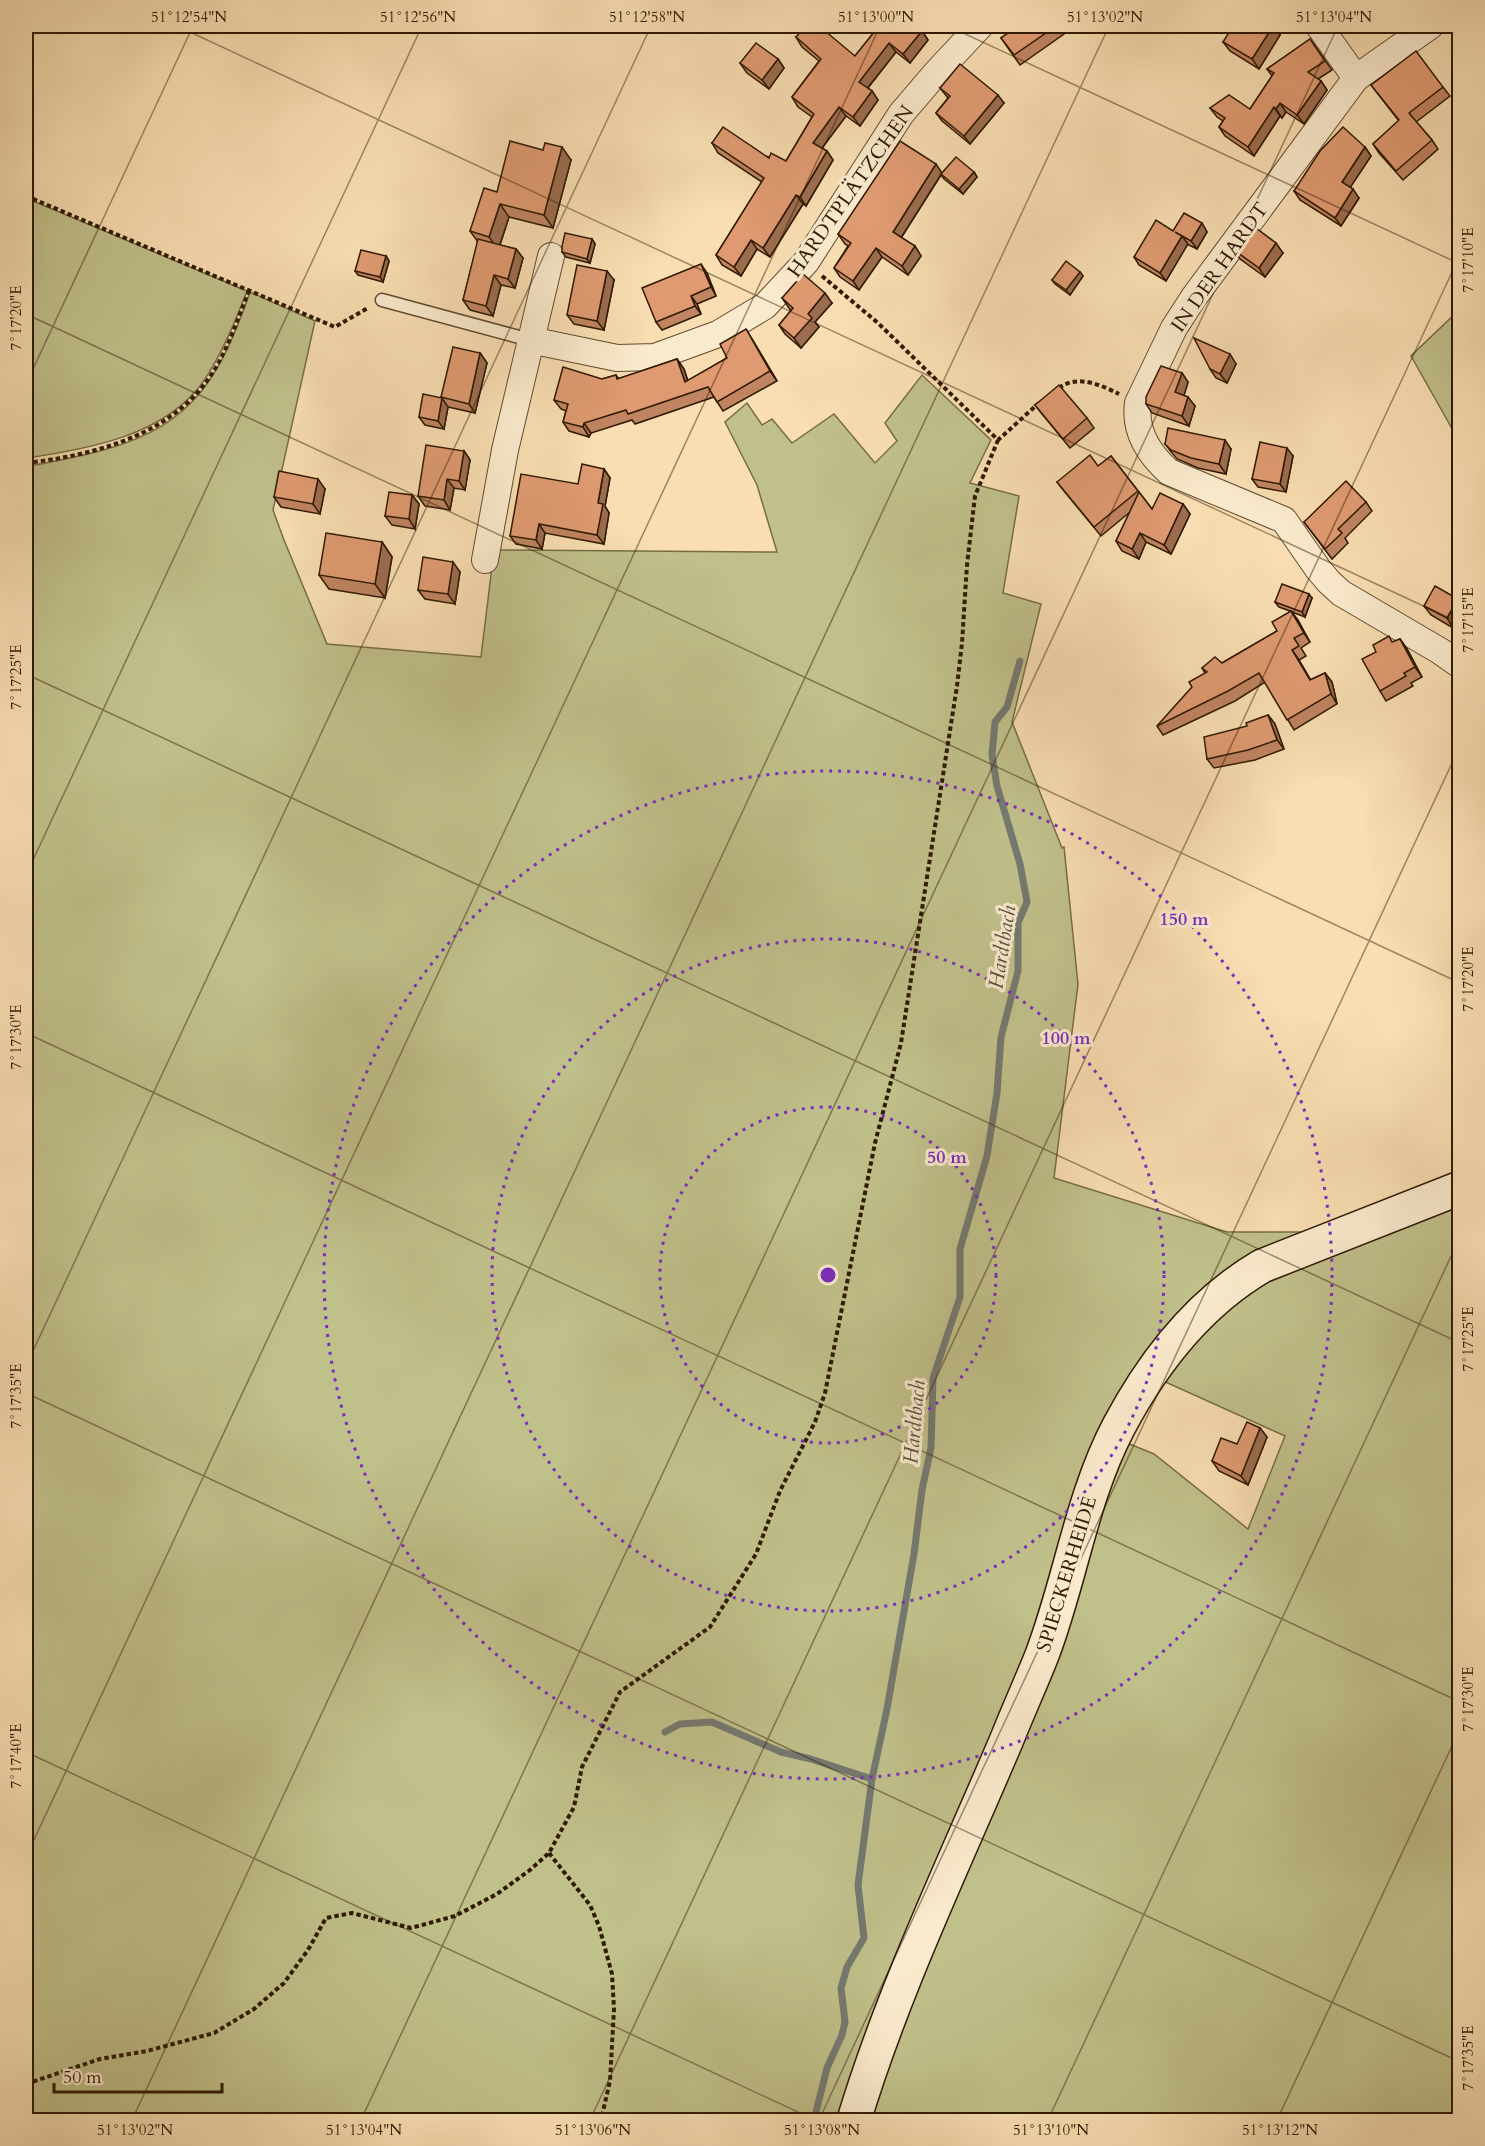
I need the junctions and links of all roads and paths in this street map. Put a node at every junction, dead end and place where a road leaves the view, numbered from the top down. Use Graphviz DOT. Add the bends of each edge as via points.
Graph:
graph roads {
  1 [pos="980,26"];
  2 [pos="1319,26"];
  3 [pos="1430,26"];
  4 [pos="1356,78"];
  5 [pos="26,196"];
  6 [pos="551,256"];
  7 [pos="806,262"];
  8 [pos="249,291"];
  9 [pos="382,300"];
  10 [pos="530,340"];
  11 [pos="1051,394"];
  12 [pos="1043,400"];
  13 [pos="1138,403"];
  14 [pos="998,440"];
  15 [pos="26,463"];
  16 [pos="485,560"];
  17 [pos="1460,665"];
  18 [pos="1460,1188"];
  19 [pos="549,1853"];
  20 [pos="26,2084"];
  21 [pos="601,2121"];
  22 [pos="854,2121"];
  1 -- 7 [label="street, HARDTPLÄTZCHEN" via="901,114"];
  2 -- 4 [label="street"];
  3 -- 4 [label="street"];
  4 -- 13 [label="street, IN DER HARDT" via="1194,297 1174,328"];
  5 -- 8 [label="path"];
  6 -- 10 [label="street"];
  7 -- 10 [label="street, HARDTPLÄTZCHEN" via="765,306 718,334 655,357 617,358"];
  7 -- 14 [label="path" via="878,323"];
  8 -- 9 [label="path" via="335,327"];
  8 -- 15 [label="path" via="220,360 204,386 183,407 154,427 116,444"];
  9 -- 10 [label="lane"];
  10 -- 16 [label="street"];
  11 -- 13 [label="path" via="1066,382 1088,381"];
  12 -- 14 [label="path"];
  13 -- 17 [label="street" via="1139,428 1147,447 1169,472 1284,520 1318,569 1341,593"];
  14 -- 19 [label="path" via="975,496 957,686 901,1042 875,1143 825,1393 756,1554 710,1627 620,1692 582,1767 574,1807"];
  18 -- 22 [label="main road, SPIECKERHEIDE" via="1262,1266 1236,1282 1173,1343 1140,1390 1100,1466 1043,1654 902,1986"];
  19 -- 20 [label="path" via="497,1894 455,1916 411,1928 352,1913 326,1918 284,1983 254,2009 214,2033 100,2059"];
  19 -- 21 [label="path" via="590,1905 612,1974 610,2081"];
}
